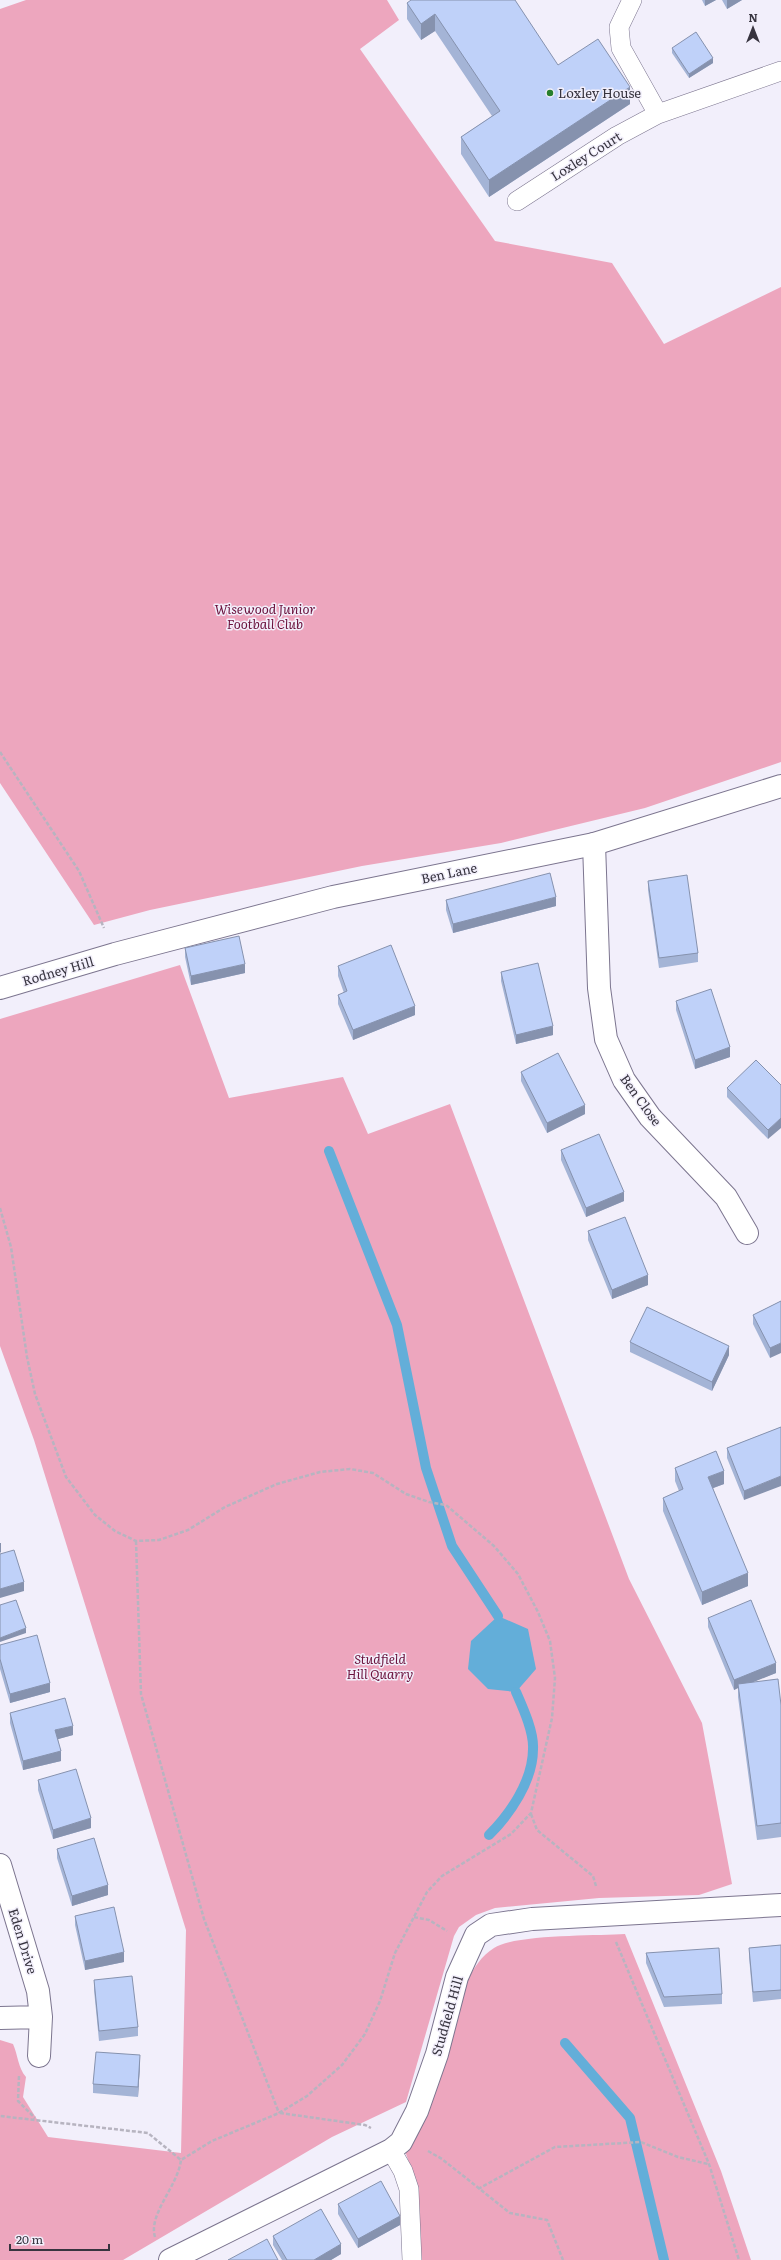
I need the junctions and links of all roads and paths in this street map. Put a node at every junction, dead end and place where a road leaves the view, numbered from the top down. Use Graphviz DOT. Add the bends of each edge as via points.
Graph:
graph roads {
  1 [pos="632,0"];
  2 [pos="781,71"];
  3 [pos="658,114"];
  4 [pos="517,201"];
  5 [pos="0,752"];
  6 [pos="781,786"];
  7 [pos="594,844"];
  8 [pos="115,954"];
  9 [pos="0,988"];
  10 [pos="0,1208"];
  11 [pos="746,1233"];
  12 [pos="136,1541"];
  13 [pos="530,1813"];
  14 [pos="0,1865"];
  15 [pos="781,1905"];
  16 [pos="604,1916"];
  17 [pos="414,1917"];
  18 [pos="618,1947"];
  19 [pos="469,1952"];
  20 [pos="41,2017"];
  21 [pos="0,2018"];
  22 [pos="39,2056"];
  23 [pos="279,2113"];
  24 [pos="0,2116"];
  25 [pos="36,2118"];
  26 [pos="399,2143"];
  27 [pos="181,2160"];
  28 [pos="709,2164"];
  29 [pos="478,2189"];
  30 [pos="155,2239"];
  31 [pos="170,2260"];
  32 [pos="412,2260"];
  33 [pos="563,2260"];
  34 [pos="739,2260"];
  1 -- 3 [label="lane" via="619,27 621,48"];
  2 -- 3 [label="lane, Loxley Court"];
  3 -- 4 [label="lane, Loxley Court" via="617,136"];
  5 -- 8 [label="path" via="79,871"];
  6 -- 7 [label="street, Ben Lane"];
  7 -- 8 [label="street, Ben Lane" via="333,897"];
  7 -- 11 [label="street, Ben Close" via="599,988 606,1039 624,1080 650,1117 726,1197"];
  8 -- 9 [label="street, Rodney Hill"];
  10 -- 12 [label="path" via="11,1248 35,1394 66,1477 95,1515 115,1531"];
  12 -- 13 [label="path" via="159,1540 188,1530 225,1507 277,1484 320,1472 350,1469 373,1473 406,1494 446,1505 494,1546 518,1574 550,1641 555,1678 552,1718"];
  12 -- 23 [label="path" via="141,1694 204,1919"];
  13 -- 16 [label="path" via="537,1830 593,1876"];
  13 -- 17 [label="path" via="506,1838 442,1876 427,1892"];
  14 -- 20 [label="street, Eden Drive" via="38,1991"];
  15 -- 16 [label="street, Studfield Hill"];
  16 -- 19 [label="street, Studfield Hill" via="532,1919 491,1925 476,1935"];
  17 -- 19 [label="path" via="429,1920 454,1936"];
  17 -- 23 [label="path" via="395,1953 380,2001 365,2034 342,2066 307,2096"];
  18 -- 28 [label="path"];
  19 -- 26 [label="street, Studfield Hill" via="457,1977 437,2054 417,2111"];
  20 -- 21 [label="street"];
  20 -- 22 [label="street, Eden Drive"];
  22 -- 25 [label="path" via="20,2071 18,2089 18,2101"];
  23 -- 26 [label="path" via="365,2125"];
  23 -- 27 [label="path" via="212,2141"];
  24 -- 25 [label="path"];
  25 -- 27 [label="path" via="148,2133"];
  26 -- 29 [label="path" via="442,2159"];
  26 -- 31 [label="street"];
  26 -- 32 [label="lane" via="409,2189"];
  27 -- 30 [label="path" via="180,2171 156,2216 153,2232"];
  28 -- 29 [label="path" via="690,2161 641,2142 555,2147"];
  28 -- 34 [label="path"];
  29 -- 33 [label="path" via="510,2213 547,2220"];
}
